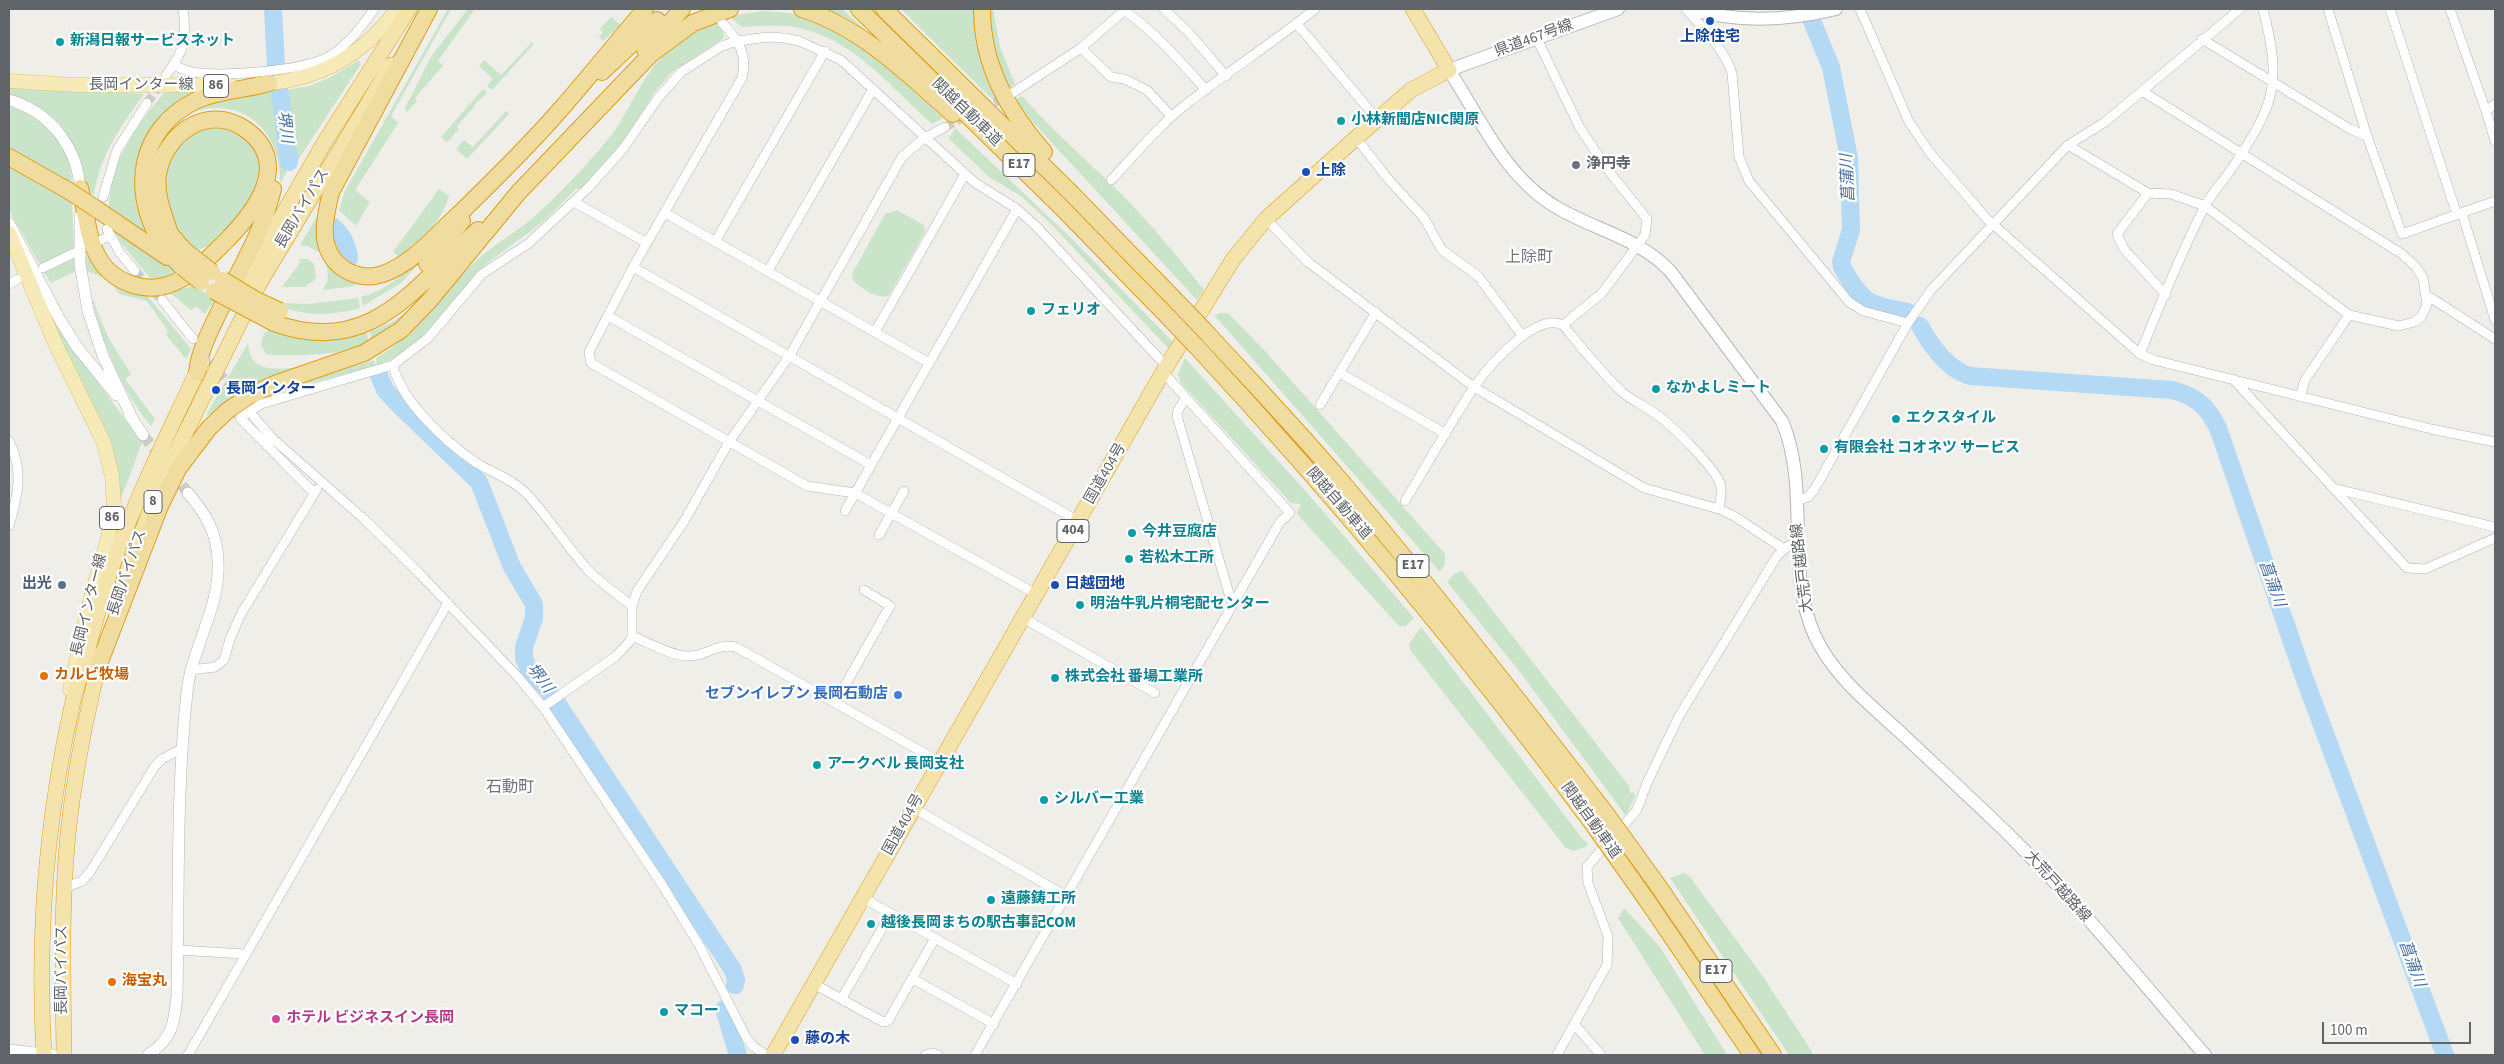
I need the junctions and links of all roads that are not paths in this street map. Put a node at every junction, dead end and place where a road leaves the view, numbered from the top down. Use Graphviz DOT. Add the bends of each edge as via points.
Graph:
graph roads {
  1 [pos="183,9"];
  2 [pos="374,9"];
  3 [pos="397,9"];
  4 [pos="409,9"];
  5 [pos="428,9"];
  6 [pos="645,9"];
  7 [pos="667,9"];
  8 [pos="682,9"];
  9 [pos="802,9"];
  10 [pos="859,9"];
  11 [pos="884,9"];
  12 [pos="982,9"];
  13 [pos="1125,9"];
  14 [pos="1164,9"];
  15 [pos="1314,9"];
  16 [pos="1413,9"];
  17 [pos="1618,9"];
  18 [pos="1687,9"];
  19 [pos="1836,9"];
  20 [pos="1860,9"];
  21 [pos="2240,9"];
  22 [pos="2263,9"];
  23 [pos="2328,9"];
  24 [pos="2390,9"];
  25 [pos="2450,9"];
  26 [pos="1591,13"];
  27 [pos="726,16"];
  28 [pos="1297,24"];
  29 [pos="1537,39"];
  30 [pos="2202,39"];
  31 [pos="737,41"];
  32 [pos="1081,48"];
  33 [pos="824,52"];
  34 [pos="174,65"];
  35 [pos="1449,70"];
  36 [pos="166,75"];
  37 [pos="1226,76"];
  38 [pos="9,81"];
  39 [pos="269,83"];
  40 [pos="2273,84"];
  41 [pos="873,89"];
  42 [pos="1206,90"];
  43 [pos="2142,91"];
  44 [pos="1011,94"];
  45 [pos="9,100"];
  46 [pos="147,103"];
  47 [pos="2495,104"];
  48 [pos="560,111"];
  49 [pos="2486,111"];
  50 [pos="1171,116"];
  51 [pos="1377,119"];
  52 [pos="945,127"];
  53 [pos="579,129"];
  54 [pos="2367,136"];
  55 [pos="926,137"];
  56 [pos="1356,138"];
  57 [pos="2495,140"];
  58 [pos="2068,145"];
  59 [pos="2242,152"];
  60 [pos="9,157"];
  61 [pos="965,174"];
  62 [pos="498,176"];
  63 [pos="1111,180"];
  64 [pos="75,190"];
  65 [pos="2148,192"];
  66 [pos="518,193"];
  67 [pos="2495,201"];
  68 [pos="574,202"];
  69 [pos="100,203"];
  70 [pos="2205,206"];
  71 [pos="1017,209"];
  72 [pos="665,213"];
  73 [pos="2459,214"];
  74 [pos="1266,219"];
  75 [pos="9,223"];
  76 [pos="1992,224"];
  77 [pos="9,233"];
  78 [pos="171,236"];
  79 [pos="101,240"];
  80 [pos="715,242"];
  81 [pos="647,243"];
  82 [pos="1639,245"];
  83 [pos="74,253"];
  84 [pos="187,262"];
  85 [pos="633,267"];
  86 [pos="43,268"];
  87 [pos="136,270"];
  88 [pos="768,271"];
  89 [pos="1126,273"];
  90 [pos="18,279"];
  91 [pos="9,284"];
  92 [pos="2166,295"];
  93 [pos="2428,296"];
  94 [pos="162,300"];
  95 [pos="820,302"];
  96 [pos="1186,311"];
  97 [pos="1376,312"];
  98 [pos="2349,315"];
  99 [pos="608,316"];
  100 [pos="277,317"];
  101 [pos="2495,320"];
  102 [pos="1908,323"];
  103 [pos="1563,325"];
  104 [pos="875,332"];
  105 [pos="1522,335"];
  106 [pos="193,338"];
  107 [pos="2495,339"];
  108 [pos="2140,354"];
  109 [pos="790,355"];
  110 [pos="929,363"];
  111 [pos="393,365"];
  112 [pos="1165,370"];
  113 [pos="1340,372"];
  114 [pos="197,373"];
  115 [pos="2233,379"];
  116 [pos="1474,387"];
  117 [pos="2300,397"];
  118 [pos="1186,398"];
  119 [pos="758,400"];
  120 [pos="1320,405"];
  121 [pos="254,417"];
  122 [pos="899,418"];
  123 [pos="132,420"];
  124 [pos="1446,434"];
  125 [pos="143,435"];
  126 [pos="9,440"];
  127 [pos="729,442"];
  128 [pos="2495,442"];
  129 [pos="871,465"];
  130 [pos="322,482"];
  131 [pos="2332,488"];
  132 [pos="904,491"];
  133 [pos="188,492"];
  134 [pos="314,493"];
  135 [pos="855,493"];
  136 [pos="1405,501"];
  137 [pos="1796,501"];
  138 [pos="1719,509"];
  139 [pos="844,511"];
  140 [pos="892,515"];
  141 [pos="1078,521"];
  142 [pos="9,526"];
  143 [pos="2495,526"];
  144 [pos="879,535"];
  145 [pos="2495,538"];
  146 [pos="1799,544"];
  147 [pos="1784,549"];
  148 [pos="864,590"];
  149 [pos="1036,594"];
  150 [pos="448,603"];
  151 [pos="1232,604"];
  152 [pos="632,606"];
  153 [pos="1023,618"];
  154 [pos="632,636"];
  155 [pos="99,664"];
  156 [pos="191,670"];
  157 [pos="1155,693"];
  158 [pos="836,702"];
  159 [pos="546,705"];
  160 [pos="181,749"];
  161 [pos="940,762"];
  162 [pos="914,809"];
  163 [pos="52,818"];
  164 [pos="64,888"];
  165 [pos="1066,896"];
  166 [pos="863,898"];
  167 [pos="891,913"];
  168 [pos="935,938"];
  169 [pos="178,950"];
  170 [pos="244,954"];
  171 [pos="913,979"];
  172 [pos="814,984"];
  173 [pos="1017,984"];
  174 [pos="842,998"];
  175 [pos="1717,1002"];
  176 [pos="994,1024"];
  177 [pos="1575,1025"];
  178 [pos="9,1050"];
  179 [pos="47,1055"];
  180 [pos="64,1055"];
  181 [pos="148,1055"];
  182 [pos="188,1055"];
  183 [pos="766,1055"];
  184 [pos="773,1055"];
  185 [pos="925,1055"];
  186 [pos="938,1055"];
  187 [pos="975,1055"];
  188 [pos="1557,1055"];
  189 [pos="1601,1055"];
  190 [pos="1748,1055"];
  191 [pos="1752,1055"];
  192 [pos="1773,1055"];
  193 [pos="2206,1055"];
  1 -- 34 [label="street" via="185,36 181,55"];
  2 -- 34 [label="street" via="348,41 327,57 314,62 245,72 192,72"];
  3 -- 39 [label="main road, 長岡インター線 / 86" via="369,42 342,62 298,79"];
  4 -- 114 [label="highway, 長岡バイパス / 8" via="324,143 221,323"];
  5 -- 62 [label="highway" via="331,192 325,219 327,248 337,263 351,273 382,274 419,251"];
  5 -- 155 [label="highway, 長岡バイパス / 8" via="334,156 259,284 160,484 132,554"];
  6 -- 48 [label="highway"];
  7 -- 48 [label="highway"];
  8 -- 53 [label="highway"];
  9 -- 89 [label="highway" via="845,27 876,49 982,140"];
  10 -- 89 [label="highway, 関越自動車道 / E17"];
  11 -- 96 [label="highway, 関越自動車道 / E17"];
  12 -- 96 [label="highway" via="987,55 998,86 1014,114 1041,148 1165,283"];
  13 -- 32 [label="street"];
  13 -- 42 [label="street" via="1171,50"];
  14 -- 37 [label="street"];
  15 -- 28 [label="street"];
  16 -- 35 [label="highway"];
  17 -- 26 [label="main road, 県道467号線"];
  18 -- 19 [label="main road" via="1742,18 1786,19"];
  18 -- 102 [label="street" via="1715,42 1732,73 1739,157 1749,181 1850,302 1863,311"];
  20 -- 76 [label="street" via="1909,122 1930,153"];
  21 -- 30 [label="street"];
  22 -- 40 [label="street" via="2272,52"];
  23 -- 54 [label="street"];
  24 -- 73 [label="street"];
  25 -- 49 [label="street"];
  26 -- 29 [label="main road, 県道467号線"];
  27 -- 31 [label="street"];
  27 -- 53 [label="highway" via="694,23 665,43"];
  28 -- 37 [label="street"];
  28 -- 51 [label="street"];
  29 -- 35 [label="main road, 県道467号線"];
  29 -- 82 [label="street" via="1580,128 1647,219 1645,235"];
  30 -- 40 [label="street"];
  30 -- 43 [label="street"];
  31 -- 33 [label="street" via="784,38"];
  31 -- 68 [label="street" via="722,46 691,65 669,84 623,149"];
  31 -- 72 [label="street" via="744,56 742,78"];
  32 -- 44 [label="street"];
  32 -- 50 [label="street" via="1111,77 1124,79 1147,90"];
  33 -- 41 [label="street" via="841,60"];
  33 -- 80 [label="street"];
  34 -- 36 [label="street"];
  35 -- 51 [label="highway, 国道404号 / 404" via="1411,90"];
  35 -- 82 [label="main road, 大荒戸越路線" via="1498,150 1532,189 1556,207"];
  37 -- 42 [label="street"];
  38 -- 39 [label="main road, 長岡インター線 / 86" via="76,86"];
  39 -- 84 [label="highway" via="211,95 185,106 164,124 150,146 142,179 148,214 160,242"];
  40 -- 54 [label="street"];
  40 -- 59 [label="street" via="2263,119"];
  41 -- 55 [label="street"];
  41 -- 88 [label="street"];
  42 -- 50 [label="street"];
  43 -- 58 [label="street" via="2106,122"];
  43 -- 59 [label="street"];
  45 -- 64 [label="street" via="35,111 58,132 71,153"];
  46 -- 69 [label="street" via="117,150"];
  47 -- 49 [label="street"];
  48 -- 62 [label="highway"];
  49 -- 57 [label="street"];
  50 -- 63 [label="street"];
  51 -- 56 [label="highway, 国道404号 / 404"];
  52 -- 55 [label="street"];
  53 -- 66 [label="highway"];
  54 -- 73 [label="street" via="2402,234"];
  55 -- 61 [label="street"];
  55 -- 95 [label="street" via="902,157"];
  56 -- 74 [label="highway, 国道404号 / 404"];
  56 -- 105 [label="street" via="1424,218 1442,250 1478,276"];
  58 -- 65 [label="street"];
  58 -- 76 [label="street"];
  59 -- 70 [label="street"];
  59 -- 93 [label="street" via="2402,254 2423,278"];
  60 -- 64 [label="highway"];
  61 -- 71 [label="street" via="990,194"];
  61 -- 104 [label="street"];
  62 -- 100 [label="highway" via="434,256 385,303 353,318 330,322"];
  64 -- 69 [label="highway, bridge"];
  64 -- 78 [label="highway" via="104,266 130,284 150,287 170,284 215,252 240,227 260,200 267,182 267,163 256,139 244,128 226,120 200,121 170,143 161,164 158,184 160,204"];
  64 -- 123 [label="street" via="80,264 87,303 103,356"];
  65 -- 70 [label="street" via="2171,194"];
  65 -- 92 [label="street" via="2117,234 2124,249"];
  66 -- 100 [label="highway" via="404,302 385,315 353,329 331,333 296,330"];
  66 -- 155 [label="highway" via="430,300 401,330 364,353 277,383 250,396 227,411 204,433 178,468 160,506"];
  67 -- 73 [label="street"];
  68 -- 81 [label="street"];
  68 -- 111 [label="street" via="529,243 482,274 428,338"];
  69 -- 84 [label="highway"];
  70 -- 92 [label="street" via="2175,268"];
  70 -- 98 [label="street"];
  71 -- 110 [label="street"];
  71 -- 112 [label="street" via="1056,246"];
  72 -- 80 [label="street"];
  72 -- 81 [label="street"];
  73 -- 101 [label="street"];
  74 -- 97 [label="street" via="1308,262"];
  74 -- 112 [label="highway, 国道404号 / 404" via="1234,258"];
  75 -- 123 [label="street" via="77,347 119,398"];
  76 -- 102 [label="street" via="1931,290"];
  76 -- 108 [label="street"];
  77 -- 163 [label="main road, 長岡インター線 / 86" via="55,343 104,443 114,493 108,538 78,653 53,772"];
  78 -- 84 [label="highway" via="184,250"];
  78 -- 114 [label="highway" via="161,222 153,193 156,160 170,133 189,119 208,114 226,114 254,124 272,149 276,175 273,191 262,224 212,325 198,360"];
  79 -- 87 [label="street" via="109,232 120,253"];
  80 -- 88 [label="street"];
  81 -- 85 [label="street"];
  82 -- 103 [label="street" via="1594,301"];
  82 -- 137 [label="main road, 大荒戸越路線" via="1671,272 1782,421 1790,443"];
  83 -- 86 [label="street"];
  84 -- 100 [label="highway, bridge" via="212,281"];
  85 -- 99 [label="street"];
  85 -- 109 [label="street"];
  88 -- 95 [label="street"];
  89 -- 175 [label="highway, 関越自動車道 / E17, bridge" via="1266,422 1383,557 1469,663 1595,827"];
  90 -- 91 [label="street"];
  92 -- 108 [label="street"];
  93 -- 98 [label="street" via="2424,312 2407,325"];
  93 -- 107 [label="street"];
  94 -- 106 [label="street"];
  95 -- 104 [label="street"];
  95 -- 109 [label="street"];
  96 -- 192 [label="highway, 関越自動車道 / E17, bridge" via="1276,407 1482,651 1607,814"];
  97 -- 113 [label="street"];
  97 -- 116 [label="street"];
  98 -- 117 [label="street" via="2305,380"];
  99 -- 119 [label="street"];
  99 -- 127 [label="street" via="589,352 592,364"];
  102 -- 137 [label="street" via="1814,490 1808,497"];
  103 -- 105 [label="street" via="1551,322"];
  103 -- 138 [label="street" via="1618,388 1658,415 1714,474 1722,493"];
  104 -- 110 [label="street"];
  105 -- 116 [label="street"];
  108 -- 115 [label="street"];
  109 -- 119 [label="street"];
  109 -- 122 [label="street"];
  110 -- 122 [label="street"];
  111 -- 134 [label="street" via="261,404 240,418"];
  111 -- 152 [label="street" via="398,383 432,424 476,462 514,482 589,571"];
  112 -- 118 [label="street"];
  112 -- 141 [label="highway, 国道404号 / 404"];
  113 -- 120 [label="street"];
  113 -- 124 [label="street"];
  114 -- 163 [label="highway, 長岡バイパス / 8" via="139,496 99,604 72,706"];
  115 -- 117 [label="street"];
  115 -- 131 [label="street"];
  116 -- 124 [label="street"];
  116 -- 138 [label="street" via="1644,488"];
  117 -- 128 [label="street"];
  118 -- 151 [label="street" via="1177,416"];
  118 -- 151 [label="street" via="1290,513 1280,522"];
  119 -- 127 [label="street"];
  119 -- 129 [label="street"];
  121 -- 130 [label="street" via="271,437"];
  122 -- 129 [label="street"];
  122 -- 141 [label="street"];
  123 -- 125 [label="street"];
  124 -- 136 [label="street"];
  126 -- 142 [label="street" via="18,464 19,478"];
  127 -- 135 [label="street" via="806,486"];
  127 -- 152 [label="street" via="683,523 637,591"];
  129 -- 135 [label="street"];
  130 -- 134 [label="street"];
  130 -- 150 [label="street"];
  131 -- 143 [label="street"];
  131 -- 145 [label="street" via="2407,568 2425,569"];
  132 -- 140 [label="street"];
  133 -- 156 [label="street" via="205,512 218,561 211,610"];
  134 -- 156 [label="street" via="241,614 224,660 215,667"];
  135 -- 139 [label="street"];
  135 -- 140 [label="street"];
  137 -- 146 [label="main road, 大荒戸越路線"];
  138 -- 147 [label="street"];
  140 -- 144 [label="street"];
  140 -- 149 [label="street"];
  141 -- 149 [label="highway, 国道404号 / 404"];
  146 -- 147 [label="street"];
  146 -- 193 [label="main road, 大荒戸越路線" via="1810,621 1832,665 2054,881"];
  147 -- 177 [label="street" via="1679,716 1637,810 1588,862 1588,883 1603,918 1607,965"];
  148 -- 158 [label="street" via="890,606"];
  149 -- 153 [label="highway, 国道404号 / 404"];
  150 -- 159 [label="street"];
  150 -- 170 [label="street"];
  151 -- 165 [label="street"];
  152 -- 154 [label="street"];
  153 -- 157 [label="street"];
  153 -- 161 [label="highway, 国道404号 / 404"];
  154 -- 158 [label="street" via="686,656 717,647 736,647"];
  154 -- 159 [label="street" via="616,656"];
  155 -- 164 [label="highway, 長岡バイパス / 8" via="71,802"];
  156 -- 160 [label="street"];
  158 -- 161 [label="street"];
  159 -- 183 [label="street" via="699,945 747,1040"];
  160 -- 164 [label="street" via="155,766 90,872 82,881"];
  160 -- 169 [label="street"];
  161 -- 162 [label="highway, 国道404号 / 404"];
  162 -- 165 [label="street"];
  162 -- 166 [label="highway, 国道404号 / 404"];
  163 -- 179 [label="highway, 長岡バイパス / 8" via="42,932"];
  164 -- 180 [label="highway, 長岡バイパス / 8"];
  165 -- 173 [label="street"];
  166 -- 167 [label="street"];
  166 -- 172 [label="highway, 国道404号 / 404"];
  167 -- 168 [label="street"];
  167 -- 174 [label="street"];
  168 -- 171 [label="street"];
  168 -- 173 [label="street"];
  169 -- 170 [label="street"];
  169 -- 181 [label="street" via="174,1024 164,1042"];
  170 -- 182 [label="street"];
  171 -- 174 [label="street" via="888,1021 883,1022"];
  171 -- 176 [label="street"];
  172 -- 174 [label="street"];
  172 -- 184 [label="highway, 国道404号 / 404"];
  173 -- 176 [label="street"];
  175 -- 190 [label="highway"];
  175 -- 191 [label="highway, 関越自動車道 / E17"];
  176 -- 187 [label="street"];
  177 -- 188 [label="street"];
  177 -- 189 [label="street"];
  178 -- 179 [label="street"];
  185 -- 186 [label="street"];
}
